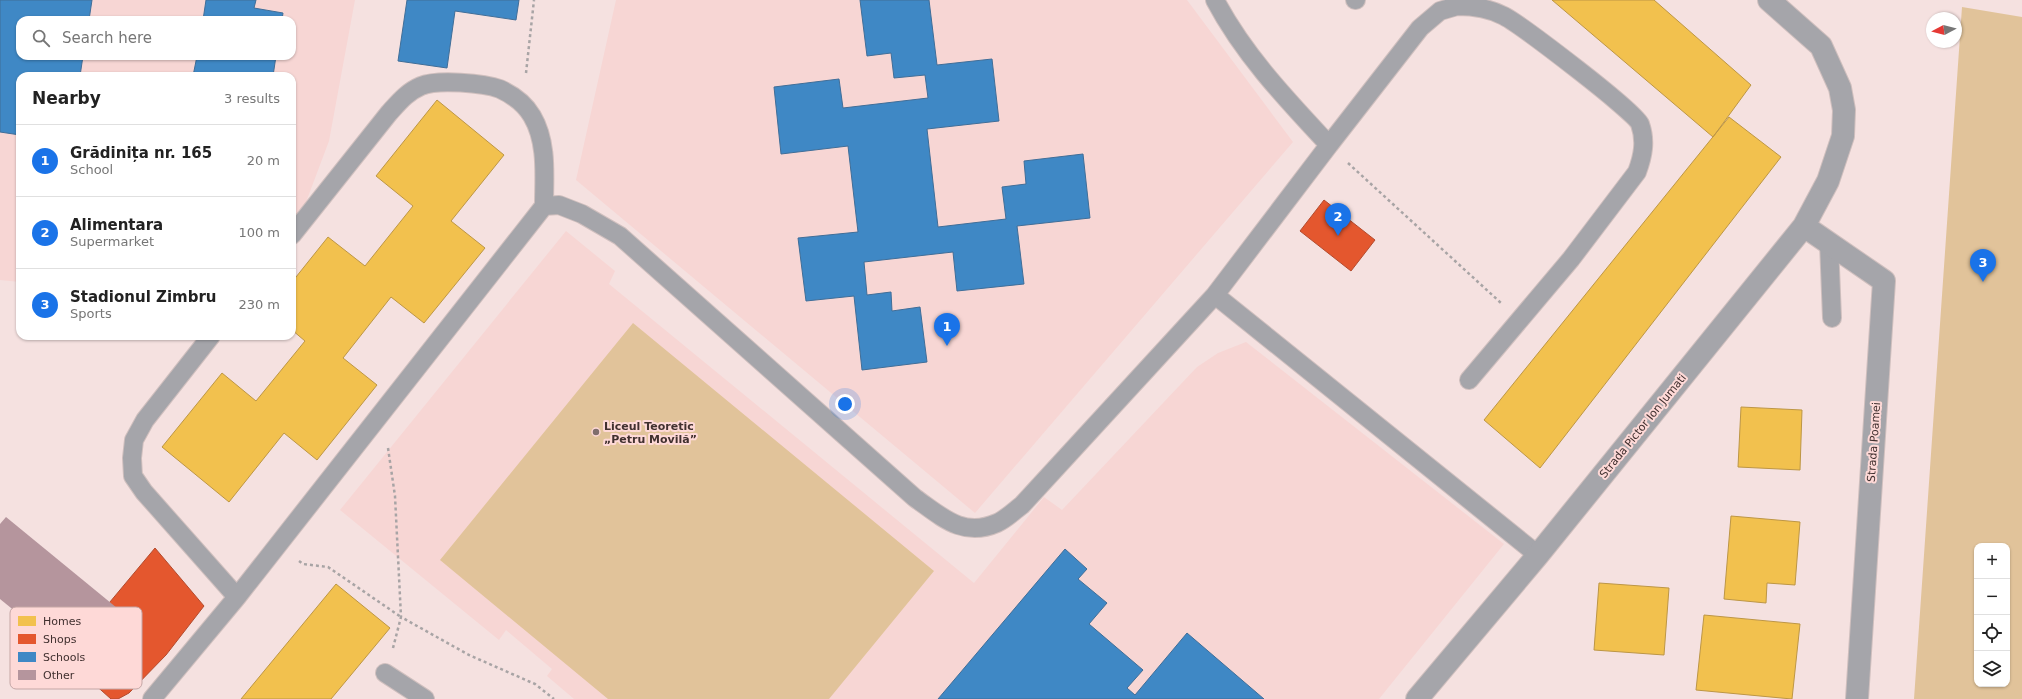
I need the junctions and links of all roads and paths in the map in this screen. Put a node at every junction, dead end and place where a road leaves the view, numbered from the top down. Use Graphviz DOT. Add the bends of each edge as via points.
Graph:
graph roads {
  1 [pos="534,0"];
  2 [pos="1215,0"];
  3 [pos="1769,0"];
  4 [pos="1457,3"];
  5 [pos="523,103"];
  6 [pos="1329,145"];
  7 [pos="544,206"];
  8 [pos="1804,226"];
  9 [pos="296,230"];
  10 [pos="1829,243"];
  11 [pos="1215,295"];
  12 [pos="1832,318"];
  13 [pos="1519,320"];
  14 [pos="209,340"];
  15 [pos="1469,380"];
  16 [pos="373,424"];
  17 [pos="277,545"];
  18 [pos="1538,555"];
  19 [pos="237,596"];
  20 [pos="401,617"];
  21 [pos="385,674"];
  22 [pos="152,699"];
  23 [pos="425,699"];
  24 [pos="554,699"];
  25 [pos="1417,699"];
  26 [pos="1857,699"];
  1 -- 5 [label="path"];
  2 -- 6 [label="lane" via="1231,28 1270,81"];
  3 -- 8 [label="street, Strada Pictor Ion Jumati" via="1821,46 1840,88 1844,110 1843,136 1828,181"];
  4 -- 6 [label="lane" via="1440,11 1420,28"];
  4 -- 13 [label="lane" via="1504,16 1628,111 1640,123 1644,141 1643,155 1637,172 1571,259"];
  5 -- 7 [label="lane" via="533,117 541,142 545,169"];
  5 -- 9 [label="lane" via="499,89 462,83 439,82 422,86 405,95"];
  6 -- 11 [label="lane"];
  6 -- 13 [label="path"];
  7 -- 11 [label="lane" via="559,205 582,214 620,236 915,498 957,526 977,530 998,523 1022,505"];
  7 -- 16 [label="lane"];
  8 -- 10 [label="street, Strada Poamei"];
  8 -- 18 [label="street, Strada Pictor Ion Jumati"];
  10 -- 12 [label="lane"];
  10 -- 26 [label="street, Strada Poamei" via="1884,282"];
  11 -- 18 [label="lane"];
  13 -- 15 [label="lane"];
  14 -- 19 [label="lane" via="145,420 134,440 133,476 144,492"];
  16 -- 17 [label="lane"];
  16 -- 20 [label="path" via="386,439 395,496"];
  17 -- 19 [label="lane"];
  17 -- 20 [label="path" via="303,564 328,567"];
  18 -- 25 [label="street, Strada Pictor Ion Jumati"];
  19 -- 22 [label="lane"];
  20 -- 21 [label="path"];
  20 -- 24 [label="path" via="469,655 535,684"];
  21 -- 23 [label="lane"];
}
